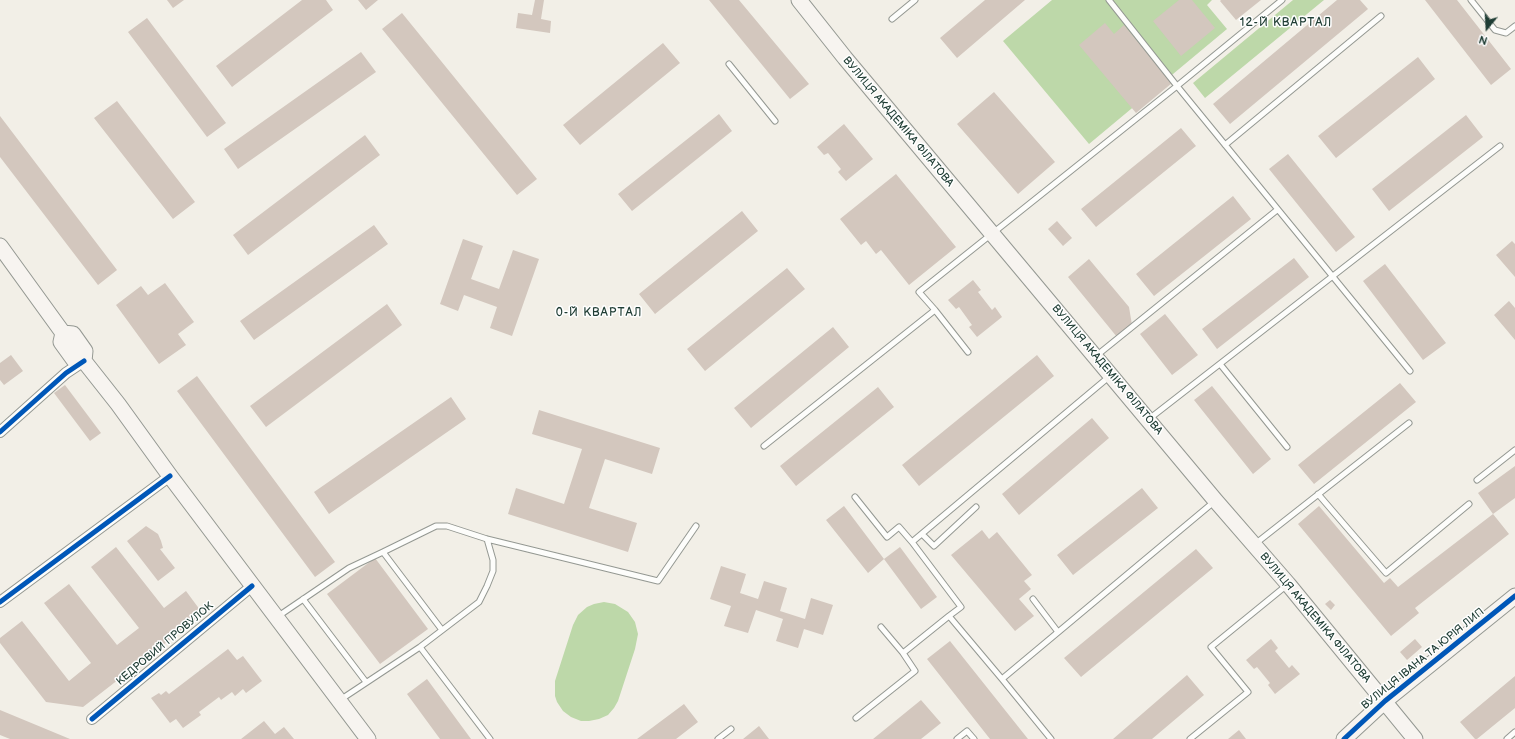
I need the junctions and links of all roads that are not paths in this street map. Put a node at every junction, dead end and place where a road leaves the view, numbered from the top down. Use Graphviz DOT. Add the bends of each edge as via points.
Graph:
graph roads {
  1 [pos="799,0"];
  2 [pos="915,0"];
  3 [pos="1109,0"];
  4 [pos="1282,0"];
  5 [pos="1471,0"];
  6 [pos="1381,16"];
  7 [pos="892,19"];
  8 [pos="1515,26"];
  9 [pos="729,64"];
  10 [pos="1177,86"];
  11 [pos="775,121"];
  12 [pos="1225,145"];
  13 [pos="1500,146"];
  14 [pos="1277,210"];
  15 [pos="993,233"];
  16 [pos="0,246"];
  17 [pos="1332,276"];
  18 [pos="935,310"];
  19 [pos="968,352"];
  20 [pos="1095,356"];
  21 [pos="84,361"];
  22 [pos="1220,364"];
  23 [pos="1410,371"];
  24 [pos="1111,376"];
  25 [pos="1148,420"];
  26 [pos="1409,423"];
  27 [pos="0,432"];
  28 [pos="764,446"];
  29 [pos="1287,447"];
  30 [pos="1515,450"];
  31 [pos="170,476"];
  32 [pos="1477,480"];
  33 [pos="1318,494"];
  34 [pos="855,498"];
  35 [pos="1215,500"];
  36 [pos="1470,504"];
  37 [pos="976,506"];
  38 [pos="696,526"];
  39 [pos="922,534"];
  40 [pos="487,539"];
  41 [pos="912,542"];
  42 [pos="1254,545"];
  43 [pos="383,552"];
  44 [pos="1288,584"];
  45 [pos="252,586"];
  46 [pos="1515,596"];
  47 [pos="1033,599"];
  48 [pos="303,600"];
  49 [pos="0,602"];
  50 [pos="949,616"];
  51 [pos="276,618"];
  52 [pos="881,627"];
  53 [pos="442,630"];
  54 [pos="1058,632"];
  55 [pos="420,647"];
  56 [pos="903,653"];
  57 [pos="1002,679"];
  58 [pos="366,682"];
  59 [pos="339,700"];
  60 [pos="1385,702"];
  61 [pos="92,718"];
  62 [pos="856,718"];
  63 [pos="731,729"];
  64 [pos="1515,732"];
  65 [pos="368,739"];
  66 [pos="490,739"];
  67 [pos="718,739"];
  68 [pos="957,739"];
  69 [pos="974,739"];
  70 [pos="1051,739"];
  71 [pos="1190,739"];
  72 [pos="1344,739"];
  73 [pos="1415,739"];
  74 [pos="1506,739"];
  1 -- 15 [label="main road, ВУЛИЦЯ АКАДЕМІКА ФІЛАТОВА"];
  2 -- 7 [label="lane"];
  3 -- 10 [label="lane"];
  4 -- 10 [label="lane"];
  5 -- 8 [label="lane" via="1495,30 1506,33"];
  6 -- 12 [label="lane"];
  9 -- 11 [label="lane"];
  10 -- 12 [label="lane"];
  10 -- 15 [label="lane"];
  12 -- 14 [label="lane"];
  13 -- 17 [label="lane"];
  14 -- 17 [label="lane"];
  14 -- 20 [label="lane"];
  15 -- 18 [label="lane" via="920,292"];
  15 -- 20 [label="main road, ВУЛИЦЯ АКАДЕМІКА ФІЛАТОВА"];
  16 -- 21 [label="main road" via="63,333 73,334 85,351"];
  17 -- 22 [label="lane"];
  17 -- 23 [label="lane"];
  18 -- 19 [label="lane"];
  18 -- 28 [label="lane"];
  20 -- 24 [label="main road, ВУЛИЦЯ АКАДЕМІКА ФІЛАТОВА"];
  21 -- 27 [label="street" via="67,372"];
  21 -- 31 [label="main road"];
  22 -- 25 [label="lane"];
  22 -- 29 [label="lane"];
  24 -- 25 [label="main road, ВУЛИЦЯ АКАДЕМІКА ФІЛАТОВА"];
  24 -- 39 [label="lane"];
  25 -- 35 [label="main road, ВУЛИЦЯ АКАДЕМІКА ФІЛАТОВА"];
  26 -- 33 [label="lane"];
  30 -- 32 [label="lane"];
  31 -- 45 [label="main road"];
  31 -- 49 [label="street"];
  33 -- 36 [label="lane" via="1386,573"];
  33 -- 42 [label="lane"];
  34 -- 41 [label="lane" via="887,537 899,527"];
  35 -- 42 [label="main road, ВУЛИЦЯ АКАДЕМІКА ФІЛАТОВА"];
  35 -- 54 [label="lane"];
  37 -- 39 [label="lane" via="934,546"];
  38 -- 40 [label="lane" via="658,580"];
  39 -- 41 [label="lane"];
  40 -- 43 [label="lane" via="447,526 436,526"];
  40 -- 53 [label="lane" via="493,560 493,571 487,586 479,602"];
  41 -- 50 [label="lane" via="961,607"];
  42 -- 44 [label="main road, ВУЛИЦЯ АКАДЕМІКА ФІЛАТОВА"];
  43 -- 48 [label="lane" via="349,568"];
  43 -- 53 [label="lane"];
  44 -- 60 [label="main road, ВУЛИЦЯ АКАДЕМІКА ФІЛАТОВА"];
  44 -- 71 [label="lane" via="1210,648 1248,692"];
  45 -- 51 [label="main road"];
  45 -- 61 [label="street, КЕДРОВИЙ ПРОВУЛОК"];
  46 -- 60 [label="main road, ВУЛИЦЯ ІВАНА ТА ЮРІЯ ЛИП"];
  47 -- 54 [label="lane"];
  48 -- 51 [label="lane"];
  48 -- 58 [label="lane"];
  50 -- 56 [label="lane"];
  50 -- 57 [label="lane"];
  51 -- 59 [label="main road"];
  52 -- 56 [label="lane"];
  53 -- 55 [label="lane"];
  54 -- 57 [label="lane"];
  55 -- 58 [label="lane"];
  55 -- 66 [label="lane"];
  56 -- 62 [label="lane" via="915,671"];
  57 -- 70 [label="lane"];
  58 -- 59 [label="lane"];
  59 -- 65 [label="main road"];
  60 -- 72 [label="main road, ВУЛИЦЯ ІВАНА ТА ЮРІЯ ЛИП"];
  60 -- 73 [label="main road, ВУЛИЦЯ АКАДЕМІКА ФІЛАТОВА"];
  63 -- 67 [label="lane"];
  64 -- 74 [label="lane"];
  68 -- 69 [label="lane" via="967,731"];
}
